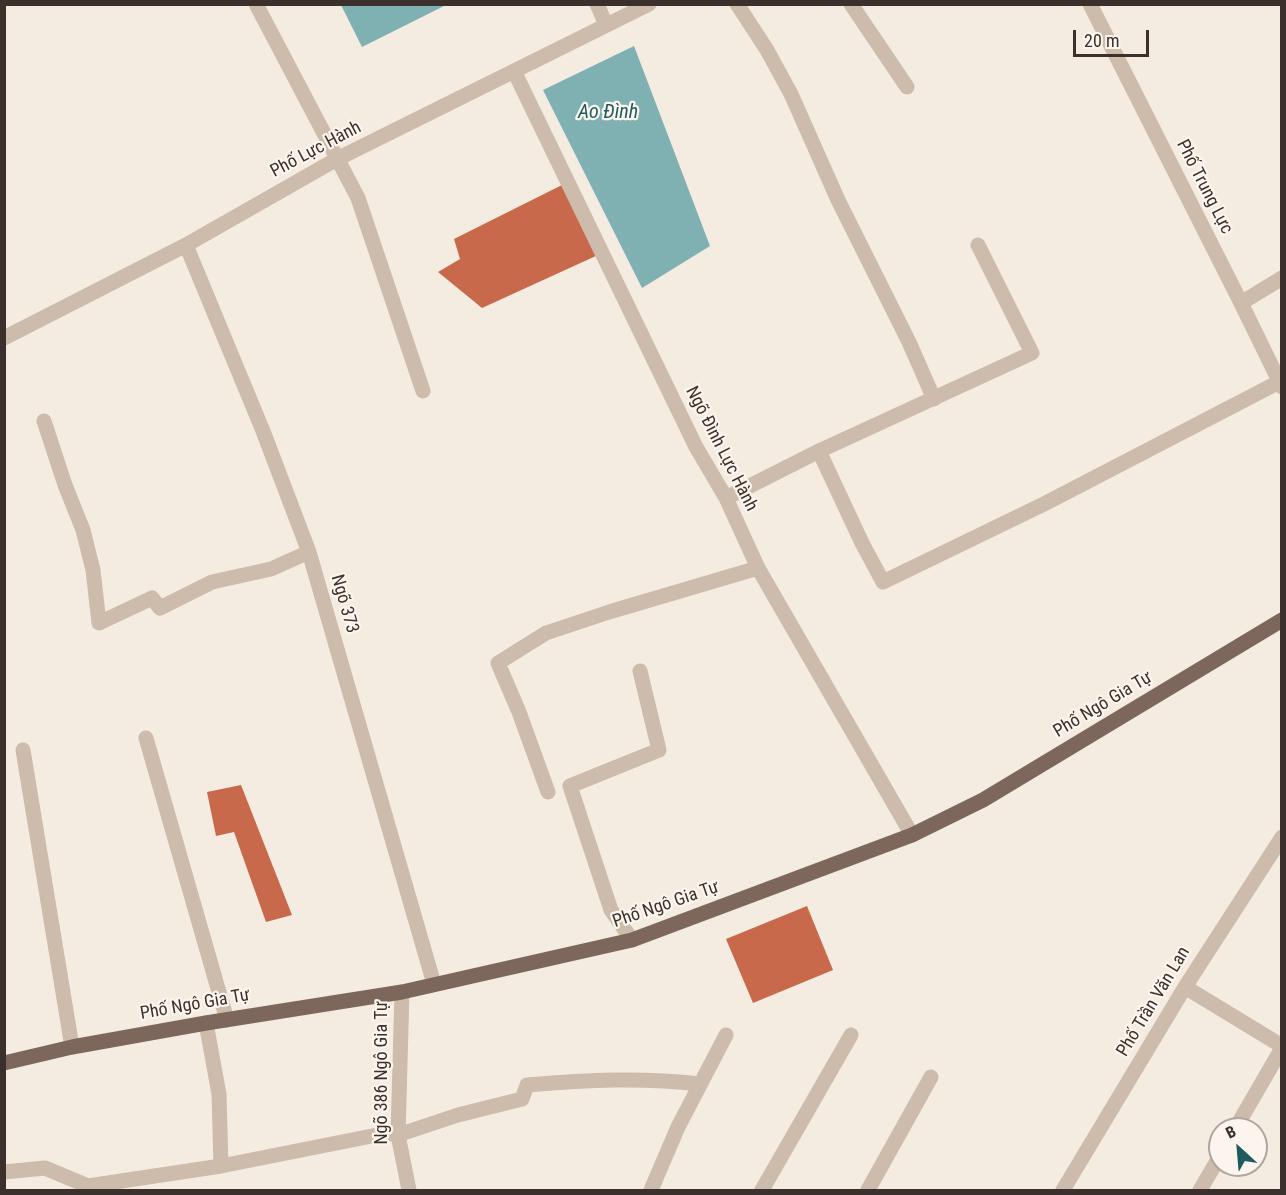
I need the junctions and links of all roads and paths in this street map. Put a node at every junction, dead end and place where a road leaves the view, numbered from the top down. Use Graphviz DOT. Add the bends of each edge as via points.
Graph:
graph roads {
  1 [pos="256,4"];
  2 [pos="597,4"];
  3 [pos="649,4"];
  4 [pos="737,4"];
  5 [pos="851,4"];
  6 [pos="1090,4"];
  7 [pos="606,25"];
  8 [pos="514,71"];
  9 [pos="907,87"];
  10 [pos="337,159"];
  11 [pos="186,245"];
  12 [pos="978,245"];
  13 [pos="1281,278"];
  14 [pos="1241,303"];
  15 [pos="4,338"];
  16 [pos="1280,385"];
  17 [pos="423,391"];
  18 [pos="934,399"];
  19 [pos="44,421"];
  20 [pos="819,451"];
  21 [pos="726,498"];
  22 [pos="309,552"];
  23 [pos="759,568"];
  24 [pos="1281,620"];
  25 [pos="640,671"];
  26 [pos="146,738"];
  27 [pos="23,750"];
  28 [pos="548,792"];
  29 [pos="912,835"];
  30 [pos="1281,837"];
  31 [pos="632,940"];
  32 [pos="434,984"];
  33 [pos="1185,987"];
  34 [pos="402,992"];
  35 [pos="226,1020"];
  36 [pos="206,1023"];
  37 [pos="726,1035"];
  38 [pos="851,1035"];
  39 [pos="72,1047"];
  40 [pos="1281,1047"];
  41 [pos="4,1063"];
  42 [pos="931,1077"];
  43 [pos="700,1084"];
  44 [pos="1242,1117"];
  45 [pos="398,1135"];
  46 [pos="221,1166"];
  47 [pos="4,1172"];
  48 [pos="1208,1177"];
  49 [pos="409,1191"];
  50 [pos="651,1191"];
  51 [pos="762,1191"];
  52 [pos="868,1191"];
  53 [pos="1063,1191"];
  54 [pos="1200,1191"];
  1 -- 10 [label="street"];
  2 -- 7 [label="street"];
  3 -- 7 [label="street, Phố Lực Hành"];
  4 -- 18 [label="street" via="791,94"];
  5 -- 9 [label="street"];
  6 -- 14 [label="street, Phố Trung Lực"];
  7 -- 8 [label="street, Phố Lực Hành"];
  8 -- 10 [label="street, Phố Lực Hành"];
  8 -- 21 [label="street, Ngõ Đình Lực Hành" via="696,447"];
  10 -- 11 [label="street, Phố Lực Hành"];
  10 -- 17 [label="street" via="358,198"];
  11 -- 15 [label="street, Phố Lực Hành"];
  11 -- 22 [label="street, Ngõ 373"];
  12 -- 18 [label="street" via="1032,353"];
  13 -- 14 [label="street"];
  14 -- 16 [label="street, Phố Trung Lực"];
  16 -- 20 [label="street" via="883,582"];
  18 -- 20 [label="street"];
  19 -- 22 [label="street" via="83,530 93,570 99,623 152,598 160,608 212,582 271,569"];
  20 -- 21 [label="street"];
  21 -- 23 [label="street, Ngõ Đình Lực Hành"];
  22 -- 32 [label="street, Ngõ 373"];
  23 -- 28 [label="street" via="546,633 498,663"];
  23 -- 29 [label="street, Ngõ Đình Lực Hành"];
  24 -- 29 [label="main road, Phố Ngô Gia Tự" via="983,800"];
  25 -- 31 [label="street" via="659,750 570,786 611,910"];
  26 -- 35 [label="street"];
  27 -- 39 [label="street"];
  29 -- 31 [label="main road, Phố Ngô Gia Tự"];
  30 -- 33 [label="street, Phố Trần Văn Lan"];
  31 -- 32 [label="main road, Phố Ngô Gia Tự"];
  32 -- 34 [label="main road, Phố Ngô Gia Tự"];
  33 -- 40 [label="street"];
  33 -- 53 [label="street, Phố Trần Văn Lan"];
  34 -- 35 [label="main road, Phố Ngô Gia Tự"];
  34 -- 45 [label="street, Ngõ 386 Ngô Gia Tự"];
  35 -- 36 [label="main road, Phố Ngô Gia Tự"];
  36 -- 39 [label="main road, Phố Ngô Gia Tự"];
  36 -- 46 [label="street" via="219,1094"];
  37 -- 43 [label="street"];
  38 -- 51 [label="street"];
  39 -- 41 [label="main road, Phố Ngô Gia Tự"];
  40 -- 44 [label="street"];
  42 -- 52 [label="street"];
  43 -- 45 [label="street" via="600,1079 527,1085 522,1099"];
  43 -- 50 [label="street"];
  45 -- 46 [label="street" via="387,1133"];
  45 -- 49 [label="street, Ngõ 386 Ngô Gia Tự"];
  46 -- 47 [label="street" via="88,1186 45,1168"];
  48 -- 54 [label="street"];
}
